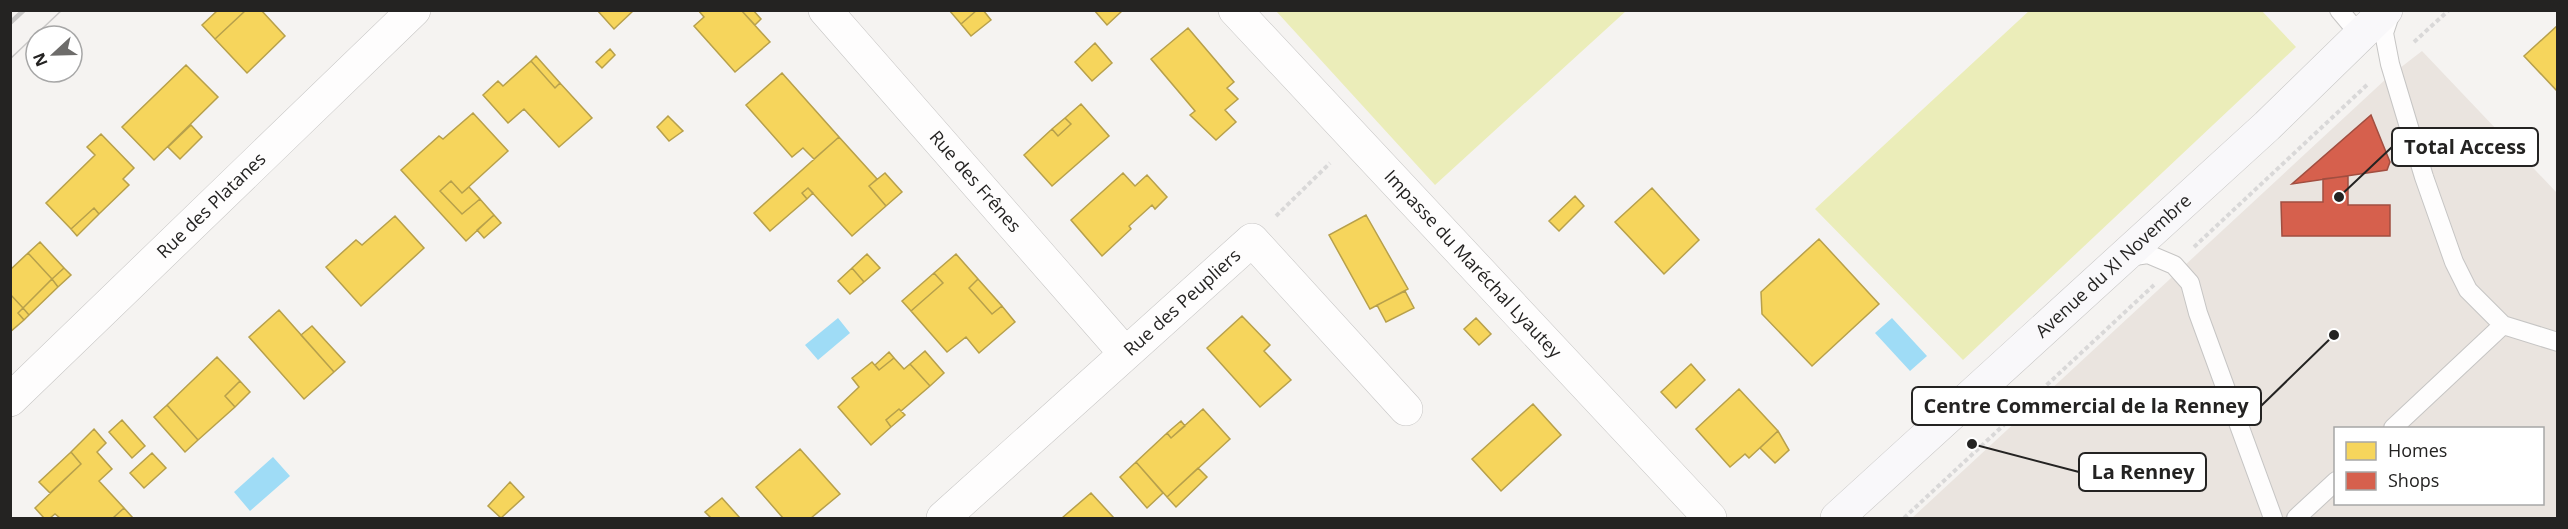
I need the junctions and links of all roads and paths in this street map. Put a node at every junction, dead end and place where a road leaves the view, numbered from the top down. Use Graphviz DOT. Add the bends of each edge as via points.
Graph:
graph roads {
  1 [pos="414,10"];
  2 [pos="825,10"];
  3 [pos="1234,10"];
  4 [pos="2339,10"];
  5 [pos="2386,10"];
  6 [pos="2391,10"];
  7 [pos="2360,35"];
  8 [pos="1355,139"];
  9 [pos="1252,240"];
  10 [pos="2123,259"];
  11 [pos="2503,325"];
  12 [pos="2558,342"];
  13 [pos="1125,353"];
  14 [pos="10,400"];
  15 [pos="1406,409"];
  16 [pos="2395,427"];
  17 [pos="2334,483"];
  18 [pos="943,519"];
  19 [pos="1710,519"];
  20 [pos="1837,519"];
  21 [pos="2273,519"];
  22 [pos="2296,519"];
  1 -- 14 [label="street, Rue des Platanes"];
  2 -- 13 [label="street, Rue des Frênes"];
  3 -- 8 [label="street, Impasse du Maréchal Lyautey"];
  4 -- 7 [label="lane"];
  5 -- 7 [label="main road, Avenue du XI Novembre"];
  6 -- 11 [label="lane" via="2384,33 2390,63 2454,262 2468,290"];
  7 -- 10 [label="main road, Avenue du XI Novembre"];
  8 -- 9 [label="path"];
  8 -- 19 [label="street, Impasse du Maréchal Lyautey"];
  9 -- 13 [label="street, Rue des Peupliers"];
  9 -- 15 [label="street, Rue des Peupliers"];
  10 -- 20 [label="main road, Avenue du XI Novembre"];
  10 -- 21 [label="lane" via="2148,254 2174,266 2190,283"];
  11 -- 12 [label="lane"];
  11 -- 16 [label="lane"];
  13 -- 18 [label="street, Rue des Peupliers"];
  17 -- 22 [label="lane"];
}
